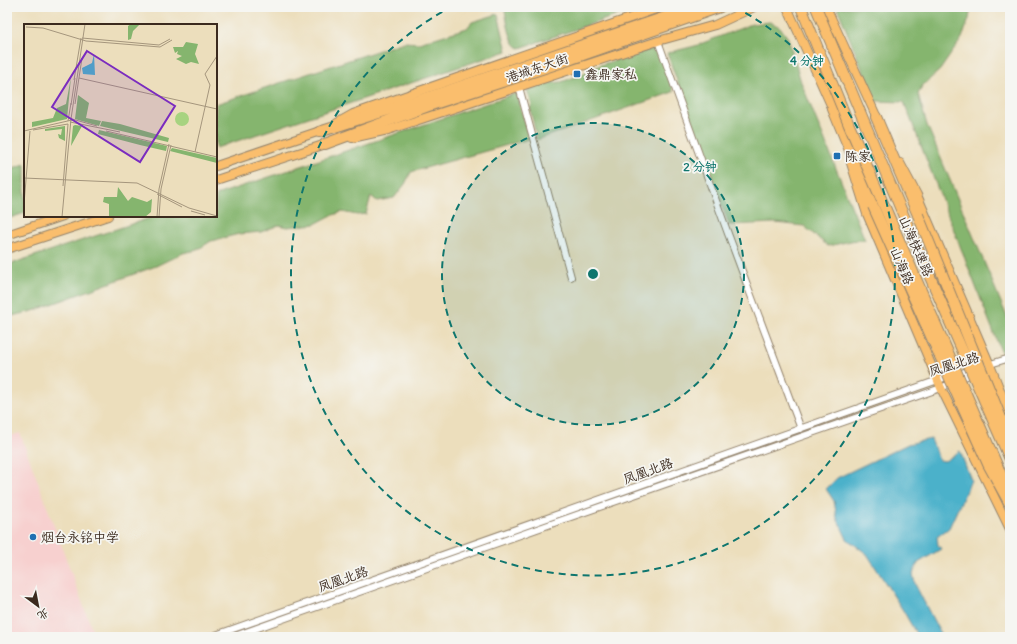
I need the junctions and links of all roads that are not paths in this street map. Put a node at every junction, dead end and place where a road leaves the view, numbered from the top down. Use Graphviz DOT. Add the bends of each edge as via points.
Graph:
graph roads {
  1 [pos="662,7"];
  2 [pos="695,7"];
  3 [pos="720,7"];
  4 [pos="754,7"];
  5 [pos="787,7"];
  6 [pos="801,7"];
  7 [pos="816,7"];
  8 [pos="826,7"];
  9 [pos="658,41"];
  10 [pos="555,59"];
  11 [pos="519,87"];
  12 [pos="833,109"];
  13 [pos="876,116"];
  14 [pos="319,132"];
  15 [pos="325,144"];
  16 [pos="217,166"];
  17 [pos="217,180"];
  18 [pos="60,217"];
  19 [pos="105,217"];
  20 [pos="7,235"];
  21 [pos="7,249"];
  22 [pos="571,277"];
  23 [pos="1010,358"];
  24 [pos="990,365"];
  25 [pos="939,384"];
  26 [pos="1010,415"];
  27 [pos="800,429"];
  28 [pos="1010,440"];
  29 [pos="1010,459"];
  30 [pos="1010,495"];
  31 [pos="1010,504"];
  32 [pos="1010,530"];
  33 [pos="210,637"];
  34 [pos="232,637"];
  1 -- 14 [label="main road, 港城东大街" via="354,114"];
  2 -- 10 [label="highway, 港城东大街" via="662,17"];
  3 -- 10 [label="highway, 港城东大街"];
  4 -- 9 [label="main road, 港城东大街" via="715,25"];
  5 -- 12 [label="main road, 山海路"];
  6 -- 30 [label="highway, 山海快速路, bridge" via="849,125"];
  7 -- 29 [label="highway, 山海快速路, bridge"];
  8 -- 13 [label="main road"];
  9 -- 11 [label="main road, 港城东大街"];
  9 -- 27 [label="street"];
  10 -- 14 [label="highway, 港城东大街"];
  10 -- 15 [label="highway, 港城东大街"];
  11 -- 15 [label="main road, 港城东大街" via="388,130"];
  11 -- 22 [label="street"];
  12 -- 25 [label="main road, 山海路" via="867,214"];
  12 -- 31 [label="highway, bridge" via="873,206 988,464"];
  13 -- 24 [label="main road" via="917,195"];
  13 -- 28 [label="highway, bridge"];
  14 -- 16 [label="main road, 港城东大街"];
  15 -- 17 [label="main road, 港城东大街"];
  18 -- 20 [label="main road"];
  19 -- 21 [label="main road"];
  23 -- 24 [label="street, 凤凰北路"];
  24 -- 25 [label="street, 凤凰北路"];
  24 -- 26 [label="main road"];
  25 -- 27 [label="street, 凤凰北路"];
  25 -- 32 [label="main road, 山海路"];
  25 -- 34 [label="street, 凤凰北路"];
  27 -- 33 [label="street, 凤凰北路"];
}
